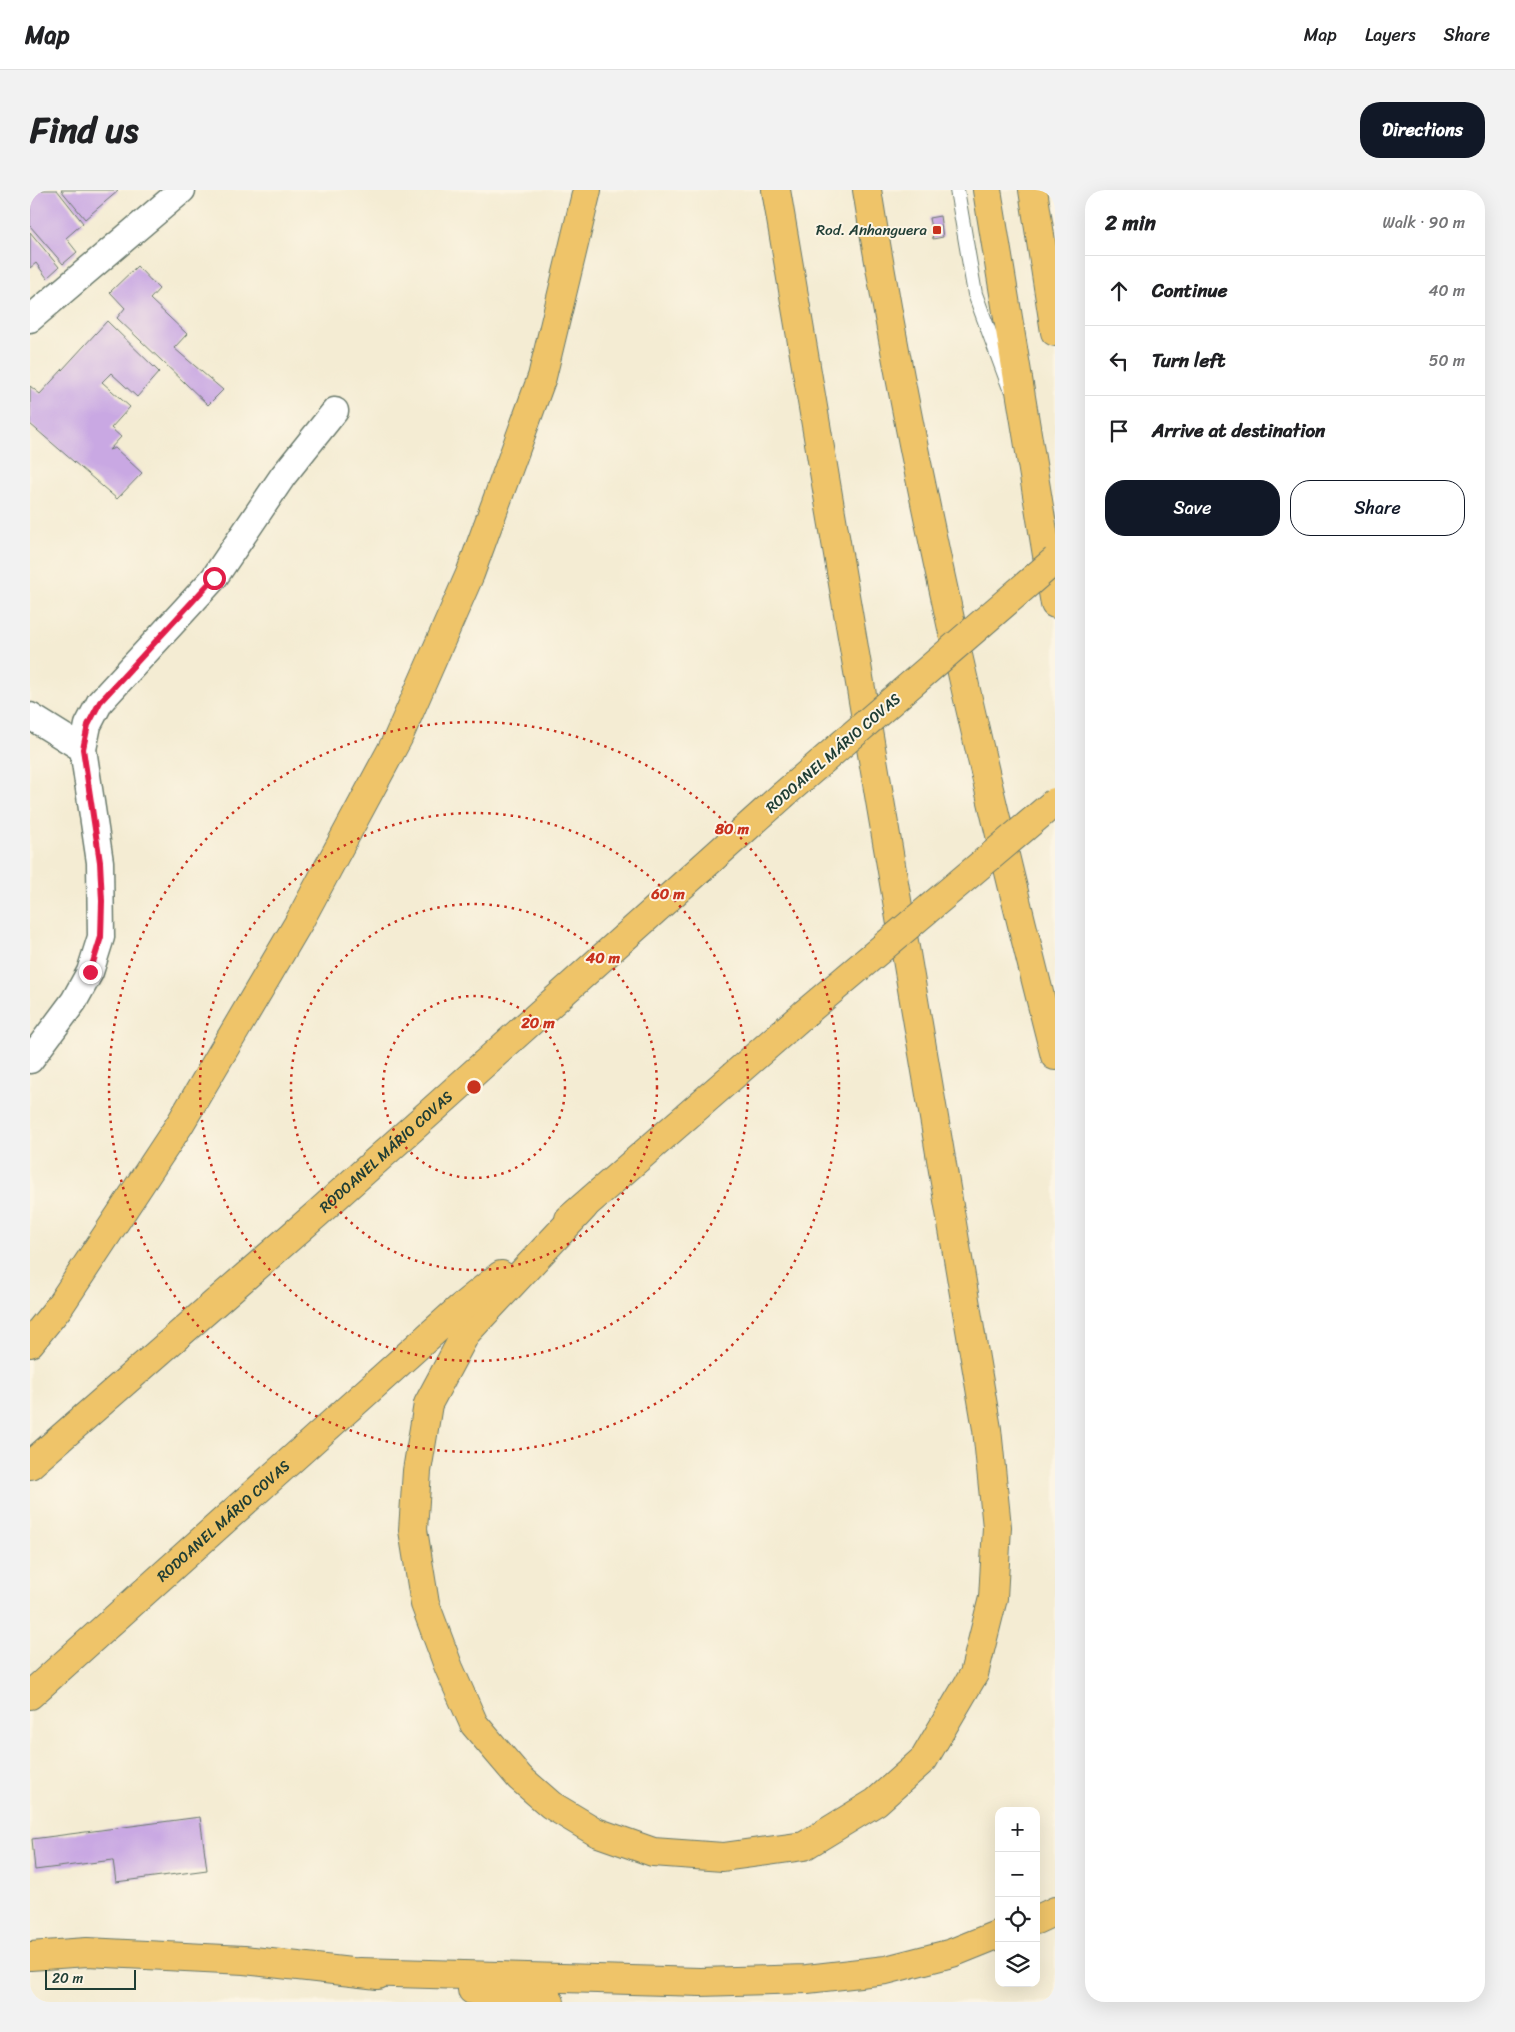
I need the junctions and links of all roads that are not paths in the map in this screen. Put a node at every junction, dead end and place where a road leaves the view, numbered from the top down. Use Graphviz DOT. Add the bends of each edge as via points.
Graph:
graph roads {
  1 [pos="182,190"];
  2 [pos="586,190"];
  3 [pos="776,190"];
  4 [pos="867,190"];
  5 [pos="956,190"];
  6 [pos="987,190"];
  7 [pos="1033,190"];
  8 [pos="30,319"];
  9 [pos="1055,332"];
  10 [pos="335,411"];
  11 [pos="1028,434"];
  12 [pos="1055,560"];
  13 [pos="1055,604"];
  14 [pos="30,716"];
  15 [pos="83,749"];
  16 [pos="1055,802"];
  17 [pos="1055,1056"];
  18 [pos="30,1060"];
  19 [pos="584,1207"];
  20 [pos="30,1343"];
  21 [pos="30,1465"];
  22 [pos="30,1695"];
  23 [pos="1055,1911"];
  24 [pos="1040,1918"];
  25 [pos="995,1936"];
  26 [pos="30,1956"];
  27 [pos="360,1972"];
  28 [pos="550,2002"];
  1 -- 8 [label="street"];
  2 -- 20 [label="highway" via="542,377 470,574 398,738 298,922 180,1124 59,1307"];
  3 -- 19 [label="highway" via="987,1429 997,1526 993,1598 974,1674 924,1759 876,1802 804,1846 723,1857 653,1852 596,1832 552,1805 520,1778 474,1724 425,1604 413,1530 417,1471 428,1404 466,1333"];
  4 -- 17 [label="highway" via="925,504 1018,912"];
  5 -- 11 [label="lane" via="975,294"];
  6 -- 11 [label="highway"];
  7 -- 9 [label="highway"];
  10 -- 15 [label="street" via="283,476 214,578 100,702 88,725"];
  11 -- 13 [label="highway"];
  12 -- 21 [label="highway, RODOANEL MÁRIO COVAS, bridge" via="782,796 318,1214"];
  14 -- 15 [label="street"];
  15 -- 18 [label="street" via="100,862 101,937 90,972 78,993"];
  16 -- 19 [label="highway, RODOANEL MÁRIO COVAS, bridge" via="804,1014"];
  19 -- 22 [label="highway, RODOANEL MÁRIO COVAS" via="459,1309"];
  23 -- 24 [label="highway"];
  25 -- 27 [label="highway" via="952,1953 892,1968 807,1979 700,1982"];
  26 -- 27 [label="highway" via="106,1953 244,1960"];
  27 -- 28 [label="highway"];
}
